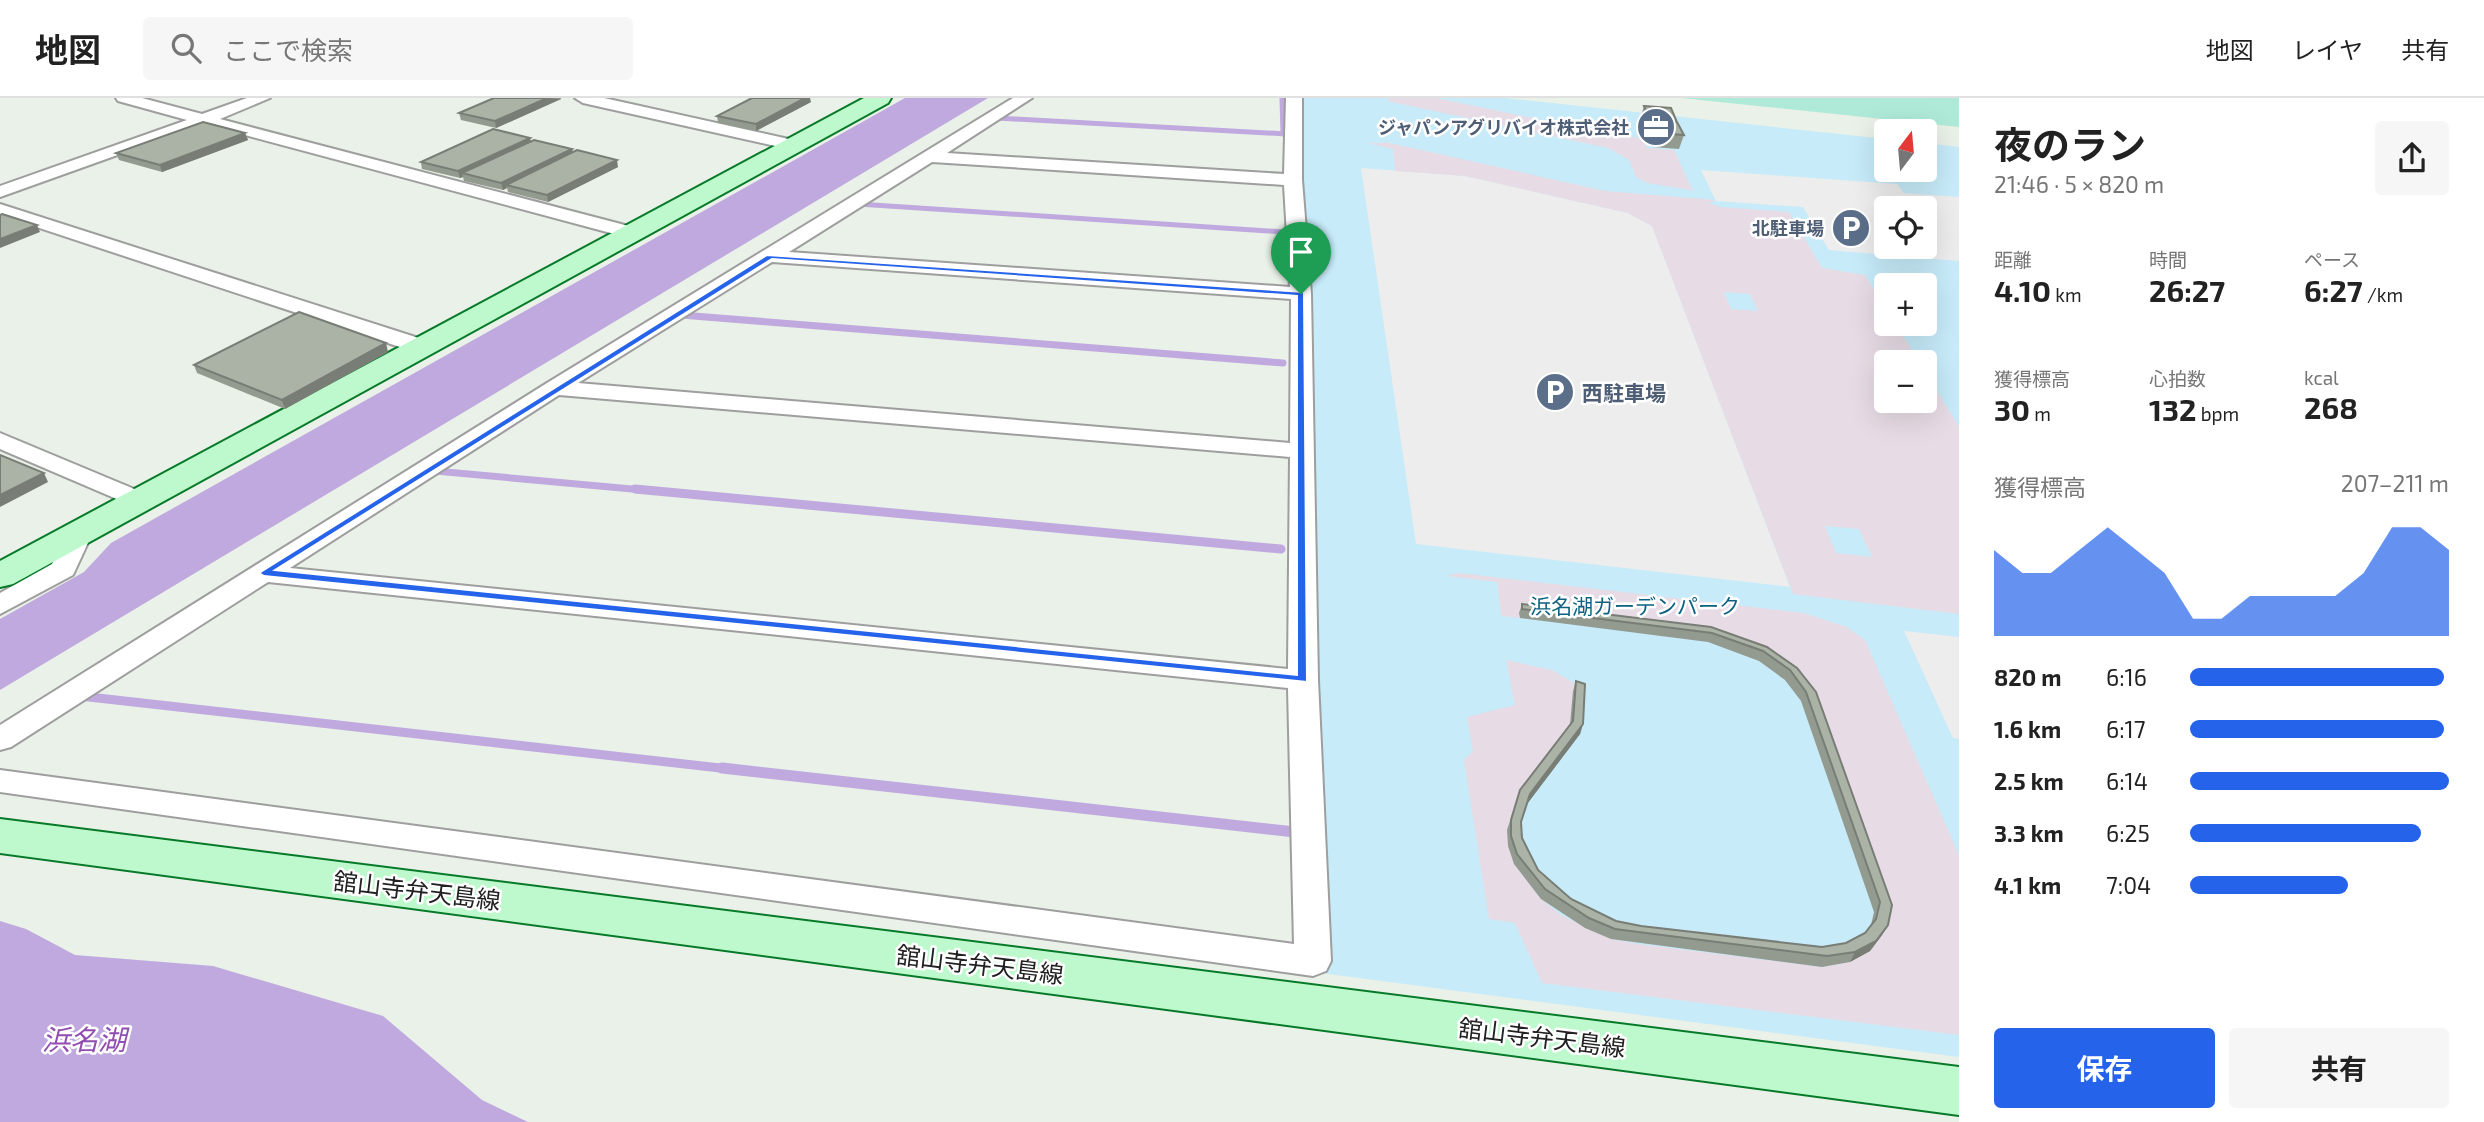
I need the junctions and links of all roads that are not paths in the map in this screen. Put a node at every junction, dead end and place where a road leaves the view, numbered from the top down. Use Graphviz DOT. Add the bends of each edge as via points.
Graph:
graph roads {
  1 [pos="124,98"];
  2 [pos="262,98"];
  3 [pos="583,98"];
  4 [pos="880,98"];
  5 [pos="1024,98"];
  6 [pos="1294,98"];
  7 [pos="203,119"];
  8 [pos="793,145"];
  9 [pos="929,157"];
  10 [pos="1293,180"];
  11 [pos="0,192"];
  12 [pos="0,209"];
  13 [pos="633,233"];
  14 [pos="770,256"];
  15 [pos="1301,294"];
  16 [pos="423,347"];
  17 [pos="555,388"];
  18 [pos="0,440"];
  19 [pos="1303,451"];
  20 [pos="142,501"];
  21 [pos="79,534"];
  22 [pos="264,573"];
  23 [pos="0,576"];
  24 [pos="0,604"];
  25 [pos="1303,680"];
  26 [pos="0,739"];
  27 [pos="0,781"];
  28 [pos="0,836"];
  29 [pos="1959,1091"];
  1 -- 7 [label="street"];
  2 -- 7 [label="street"];
  3 -- 8 [label="street"];
  4 -- 8 [label="street"];
  5 -- 9 [label="street"];
  6 -- 10 [label="street"];
  7 -- 11 [label="street"];
  7 -- 13 [label="street"];
  8 -- 13 [label="street"];
  9 -- 10 [label="street"];
  9 -- 14 [label="street"];
  10 -- 15 [label="street"];
  12 -- 16 [label="street"];
  13 -- 16 [label="street"];
  14 -- 15 [label="street"];
  14 -- 17 [label="street"];
  15 -- 19 [label="street"];
  16 -- 20 [label="street"];
  17 -- 19 [label="street"];
  17 -- 22 [label="street"];
  18 -- 20 [label="street"];
  19 -- 25 [label="street"];
  20 -- 21 [label="street"];
  21 -- 23 [label="street"];
  21 -- 24 [label="street" via="63,569"];
  22 -- 25 [label="street"];
  22 -- 26 [label="street"];
  25 -- 27 [label="street" via="1313,961"];
  28 -- 29 [label="street, 舘山寺弁天島線"];
}
